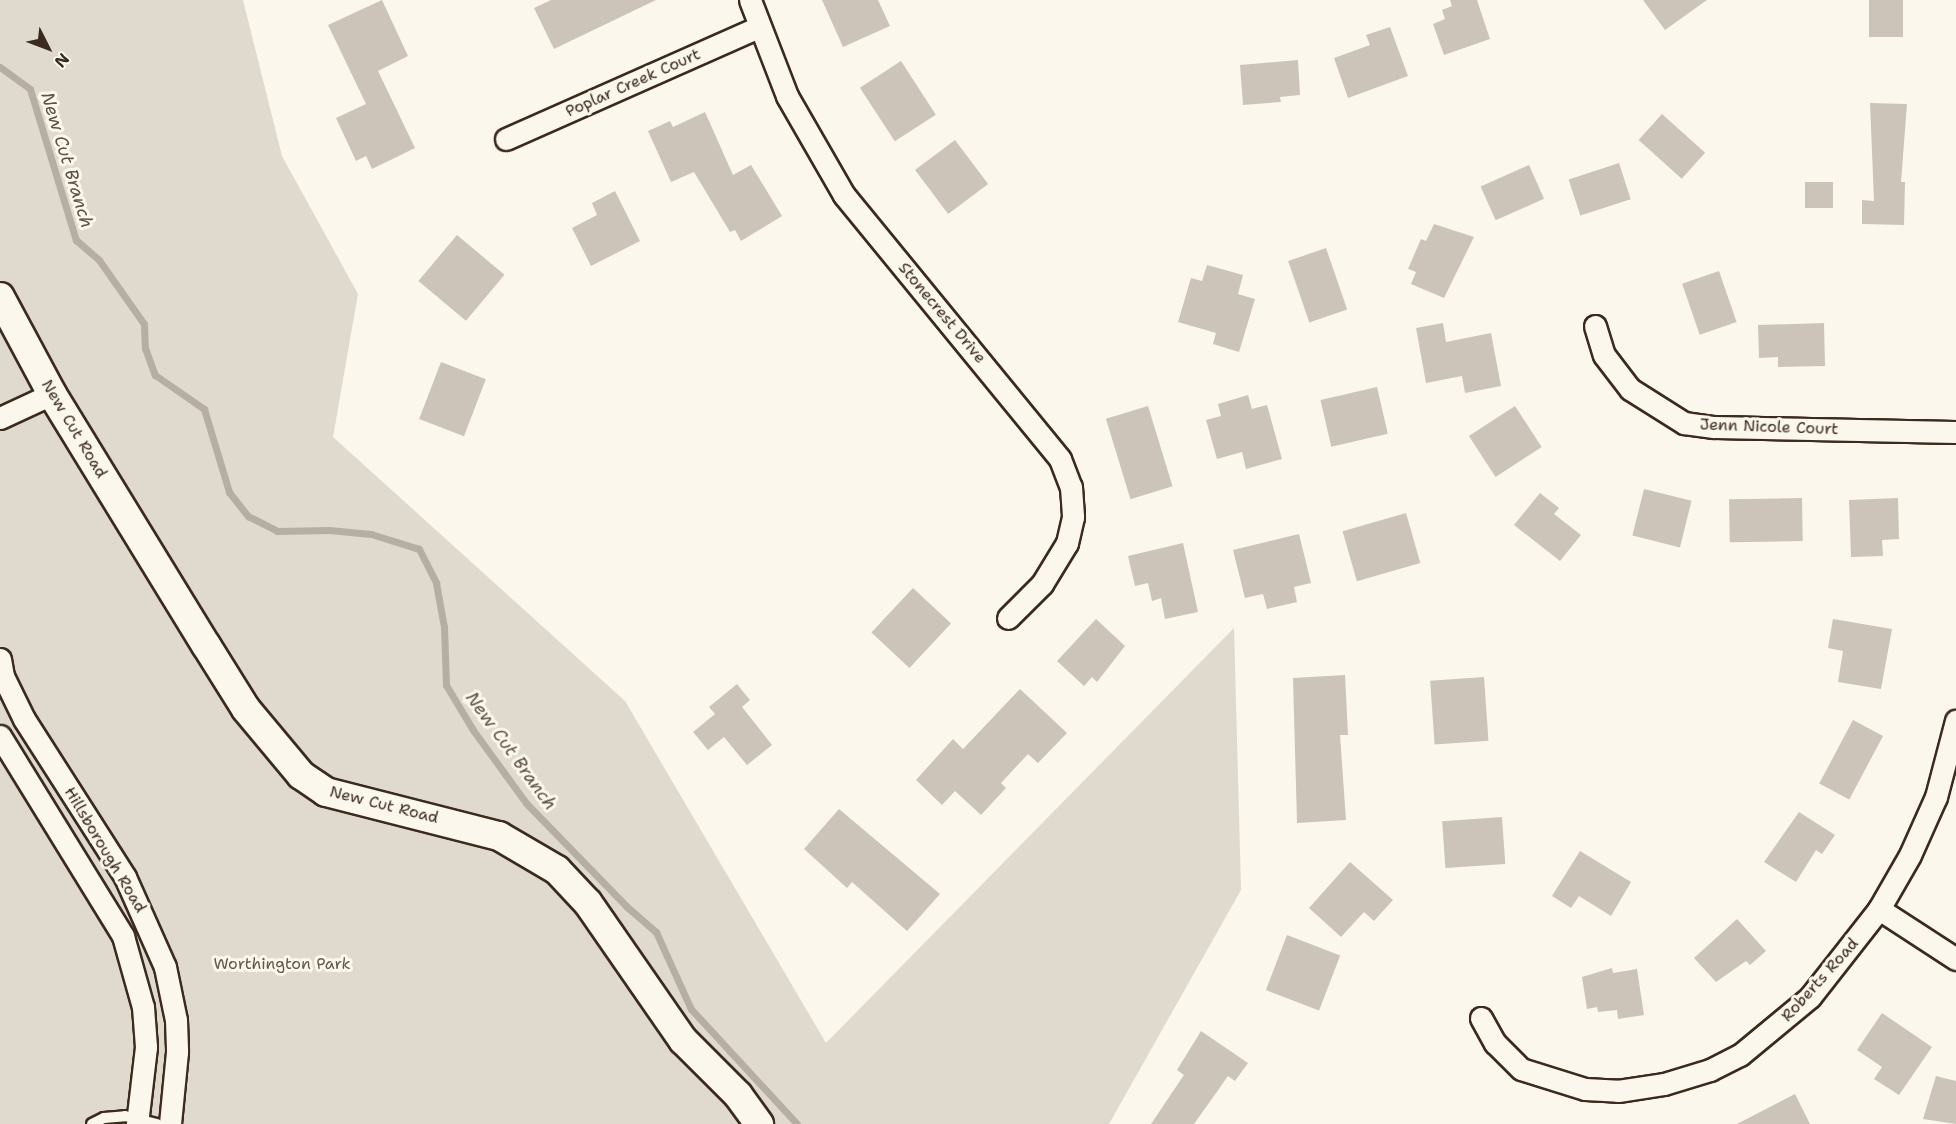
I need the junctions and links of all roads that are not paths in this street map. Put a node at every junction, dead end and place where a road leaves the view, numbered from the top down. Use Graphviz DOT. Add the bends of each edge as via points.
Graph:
graph roads {
  1 [pos="750,0"];
  2 [pos="759,27"];
  3 [pos="506,140"];
  4 [pos="0,297"];
  5 [pos="1595,326"];
  6 [pos="52,394"];
  7 [pos="0,418"];
  8 [pos="1956,432"];
  9 [pos="1008,618"];
  10 [pos="0,659"];
  11 [pos="1956,721"];
  12 [pos="0,736"];
  13 [pos="1880,909"];
  14 [pos="1956,959"];
  15 [pos="1481,1018"];
  16 [pos="144,1122"];
  17 [pos="92,1124"];
  18 [pos="170,1124"];
  19 [pos="759,1124"];
  1 -- 2 [label="street, Stonecrest Drive"];
  2 -- 3 [label="street, Poplar Creek Court"];
  2 -- 9 [label="street, Stonecrest Drive" via="787,96 844,195 1060,459 1071,487 1073,507 1067,543 1042,584"];
  4 -- 6 [label="street, New Cut Road"];
  5 -- 8 [label="street, Jenn Nicole Court" via="1604,355 1630,390 1684,423 1714,427"];
  6 -- 7 [label="street"];
  6 -- 19 [label="street, New Cut Road" via="246,709 301,775 326,792 499,836 557,870 588,903 683,1040 738,1095"];
  10 -- 18 [label="street, Hillsborough Road" via="3,676 24,720 125,877 165,967 177,1030 176,1089"];
  11 -- 13 [label="street, Roberts Road" via="1936,797"];
  12 -- 16 [label="street, Hillsborough Road" via="123,936 139,989 146,1047"];
  13 -- 14 [label="street"];
  13 -- 15 [label="street, Roberts Road" via="1817,988 1772,1032 1740,1056 1664,1084 1618,1090 1585,1089 1550,1080 1521,1069 1507,1058"];
  16 -- 17 [label="lane" via="104,1118"];
}
